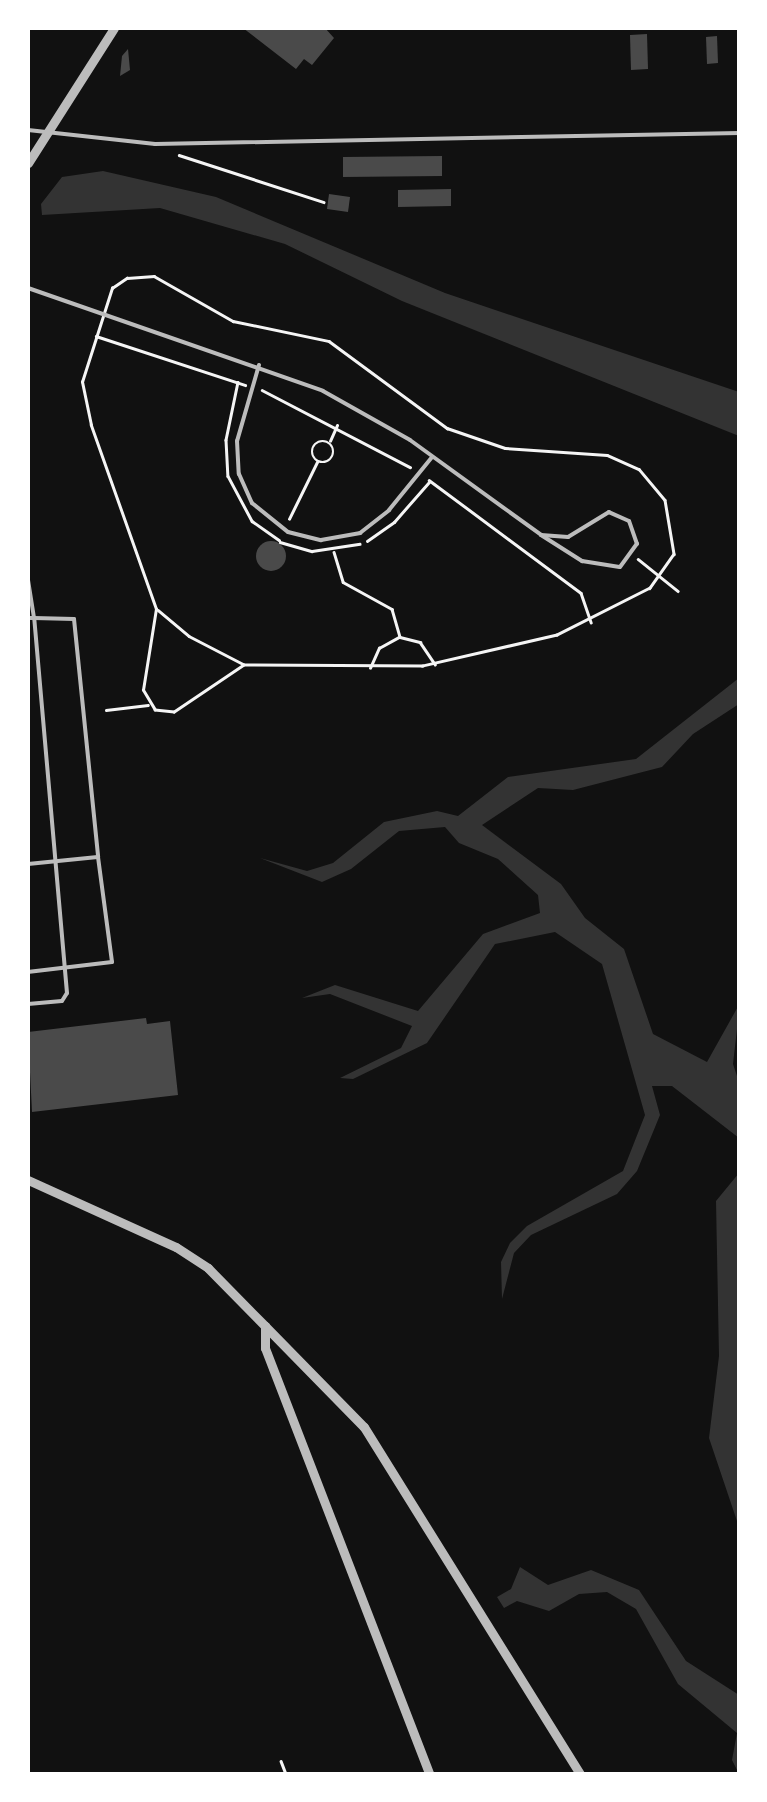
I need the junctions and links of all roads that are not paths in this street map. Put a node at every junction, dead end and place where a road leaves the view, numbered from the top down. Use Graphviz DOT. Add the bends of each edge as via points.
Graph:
graph roads {
  1 [pos="114,28"];
  2 [pos="28,130"];
  3 [pos="740,133"];
  4 [pos="44,134"];
  5 [pos="28,164"];
  6 [pos="28,288"];
  7 [pos="259,365"];
  8 [pos="432,456"];
  9 [pos="542,536"];
  10 [pos="28,580"];
  11 [pos="30,618"];
  12 [pos="98,857"];
  13 [pos="52,861"];
  14 [pos="28,864"];
  15 [pos="64,968"];
  16 [pos="28,972"];
  17 [pos="28,1004"];
  18 [pos="28,1180"];
  19 [pos="265,1326"];
  20 [pos="429,1774"];
  21 [pos="580,1774"];
  1 -- 4 [label="street"];
  2 -- 4 [label="lane"];
  3 -- 4 [label="lane" via="155,144"];
  4 -- 5 [label="street"];
  6 -- 7 [label="lane"];
  7 -- 8 [label="lane" via="356,408"];
  7 -- 8 [label="lane" via="237,441 238,474 252,503 284,530 321,540 360,532"];
  8 -- 9 [label="lane"];
  9 -- 9 [label="lane" via="600,568 620,567 633,555 636,532 614,513 593,517 568,537"];
  10 -- 11 [label="lane"];
  11 -- 12 [label="lane" via="74,620"];
  11 -- 13 [label="lane"];
  12 -- 13 [label="lane"];
  12 -- 15 [label="lane" via="112,962"];
  13 -- 14 [label="lane"];
  13 -- 15 [label="lane"];
  15 -- 16 [label="lane"];
  15 -- 17 [label="lane" via="62,1002"];
  18 -- 19 [label="street" via="176,1247 208,1268"];
  19 -- 20 [label="street" via="265,1348"];
  19 -- 21 [label="street" via="364,1427"];
}
